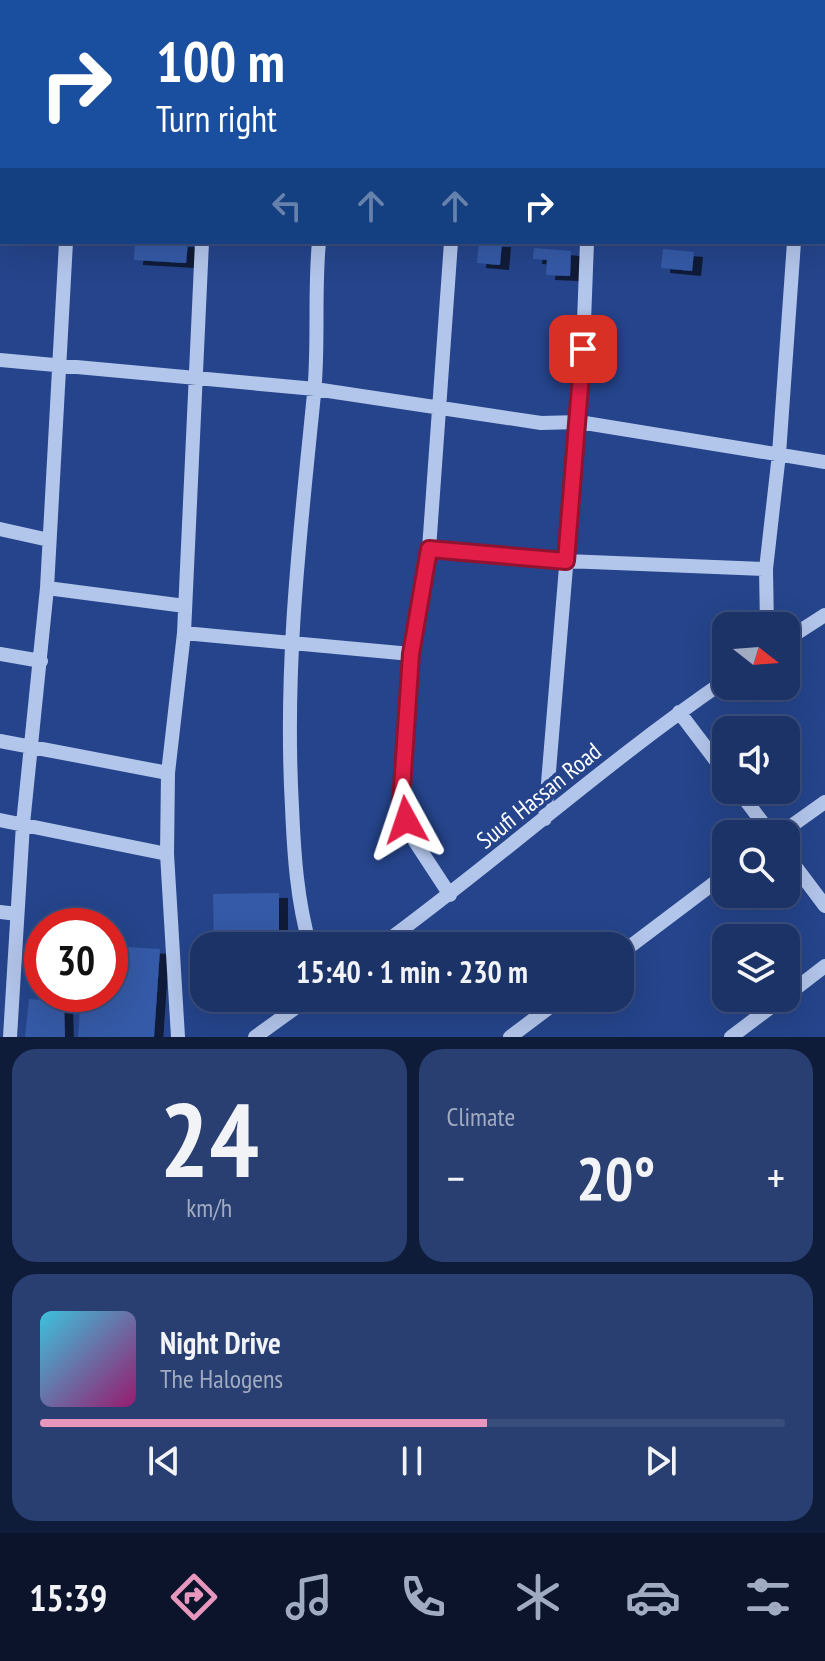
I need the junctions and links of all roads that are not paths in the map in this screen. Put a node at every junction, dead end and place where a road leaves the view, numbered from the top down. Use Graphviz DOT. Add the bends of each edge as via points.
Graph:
graph roads {
  1 [pos="66,244"];
  2 [pos="202,244"];
  3 [pos="319,244"];
  4 [pos="451,244"];
  5 [pos="587,244"];
  6 [pos="794,244"];
  7 [pos="0,360"];
  8 [pos="58,367"];
  9 [pos="197,378"];
  10 [pos="315,389"];
  11 [pos="441,406"];
  12 [pos="579,422"];
  13 [pos="779,454"];
  14 [pos="825,462"];
  15 [pos="0,529"];
  16 [pos="49,540"];
  17 [pos="429,549"];
  18 [pos="566,561"];
  19 [pos="766,569"];
  20 [pos="47,588"];
  21 [pos="185,606"];
  22 [pos="767,612"];
  23 [pos="825,615"];
  24 [pos="800,631"];
  25 [pos="184,633"];
  26 [pos="289,641"];
  27 [pos="0,654"];
  28 [pos="411,654"];
  29 [pos="41,661"];
  30 [pos="712,690"];
  31 [pos="679,712"];
  32 [pos="0,741"];
  33 [pos="33,747"];
  34 [pos="712,756"];
  35 [pos="168,773"];
  36 [pos="825,802"];
  37 [pos="545,819"];
  38 [pos="0,820"];
  39 [pos="800,820"];
  40 [pos="23,824"];
  41 [pos="167,854"];
  42 [pos="800,873"];
  43 [pos="712,885"];
  44 [pos="450,895"];
  45 [pos="825,906"];
  46 [pos="0,912"];
  47 [pos="17,914"];
  48 [pos="306,932"];
  49 [pos="399,932"];
  50 [pos="634,943"];
  51 [pos="825,966"];
  52 [pos="800,985"];
  53 [pos="290,1012"];
  54 [pos="543,1012"];
  55 [pos="764,1012"];
  56 [pos="10,1037"];
  57 [pos="178,1037"];
  58 [pos="255,1037"];
  59 [pos="510,1037"];
  60 [pos="731,1037"];
  1 -- 8 [label="street"];
  2 -- 9 [label="street"];
  3 -- 10 [label="street"];
  4 -- 11 [label="street"];
  5 -- 12 [label="street"];
  6 -- 13 [label="street"];
  7 -- 8 [label="street"];
  8 -- 9 [label="street"];
  8 -- 16 [label="street"];
  9 -- 10 [label="street"];
  9 -- 21 [label="street"];
  10 -- 11 [label="street"];
  10 -- 26 [label="street"];
  11 -- 12 [label="street" via="541,423"];
  11 -- 17 [label="street"];
  12 -- 13 [label="street"];
  12 -- 18 [label="street"];
  13 -- 14 [label="street"];
  13 -- 19 [label="street"];
  15 -- 16 [label="street"];
  16 -- 20 [label="street"];
  17 -- 18 [label="street"];
  17 -- 28 [label="street"];
  18 -- 19 [label="street"];
  18 -- 37 [label="street"];
  19 -- 22 [label="street"];
  20 -- 21 [label="street"];
  20 -- 29 [label="street"];
  21 -- 25 [label="street"];
  23 -- 24 [label="street"];
  25 -- 26 [label="street"];
  25 -- 35 [label="street"];
  26 -- 28 [label="street"];
  26 -- 48 [label="street" via="293,826"];
  27 -- 29 [label="street"];
  28 -- 44 [label="street" via="401,803 412,837"];
  29 -- 33 [label="street"];
  30 -- 31 [label="street, Suufi Hassan Road"];
  31 -- 34 [label="street"];
  31 -- 37 [label="street, Suufi Hassan Road"];
  32 -- 33 [label="street"];
  33 -- 35 [label="street"];
  33 -- 40 [label="street"];
  35 -- 41 [label="street"];
  36 -- 39 [label="street"];
  37 -- 44 [label="street, Suufi Hassan Road"];
  38 -- 40 [label="street"];
  40 -- 41 [label="street"];
  40 -- 47 [label="street"];
  41 -- 57 [label="street"];
  42 -- 45 [label="street"];
  43 -- 50 [label="street"];
  44 -- 49 [label="street, Suufi Hassan Road"];
  46 -- 47 [label="street"];
  47 -- 56 [label="street"];
  51 -- 52 [label="street"];
  53 -- 58 [label="street"];
  54 -- 59 [label="street"];
  55 -- 60 [label="street"];
}
